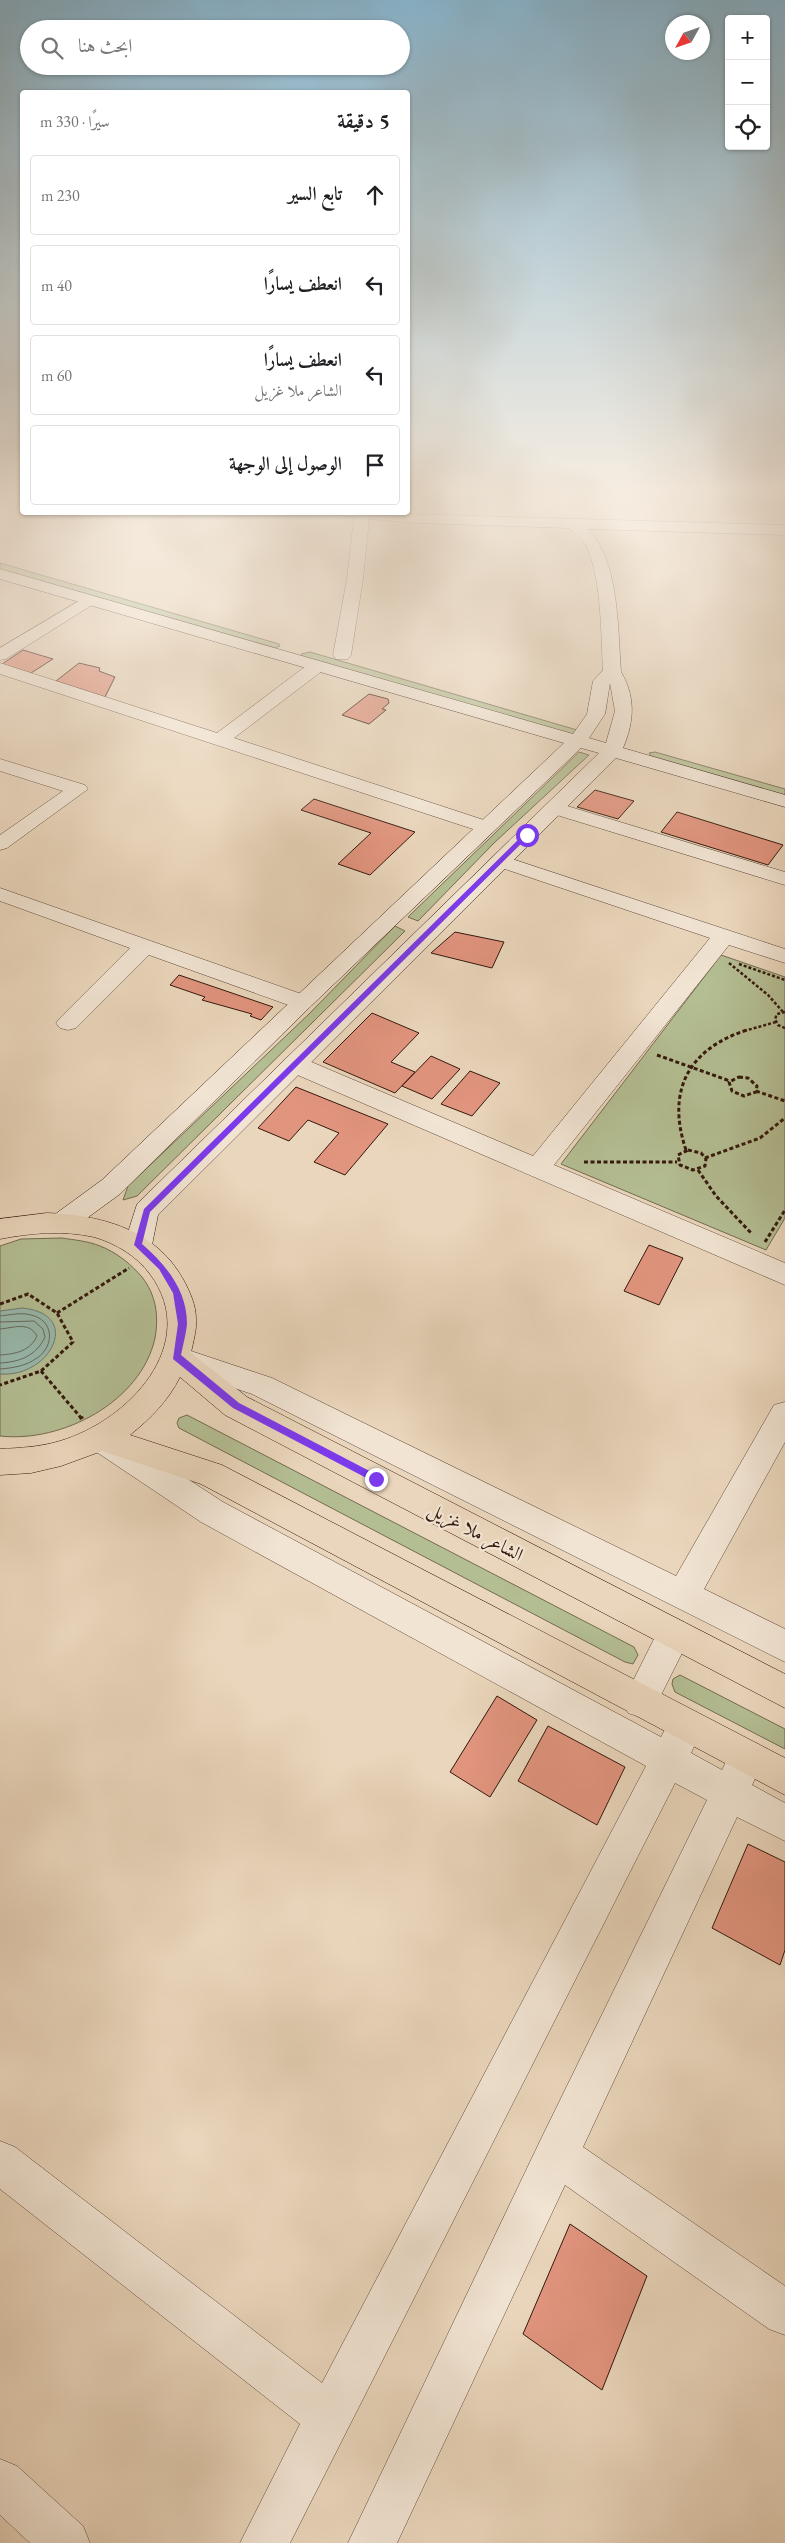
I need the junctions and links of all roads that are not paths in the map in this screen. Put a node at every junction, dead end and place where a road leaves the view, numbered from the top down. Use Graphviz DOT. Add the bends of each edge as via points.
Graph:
graph roads {
  1 [pos="78,607"];
  2 [pos="112,607"];
  3 [pos="173,607"];
  4 [pos="342,607"];
  5 [pos="606,607"];
  6 [pos="321,649"];
  7 [pos="0,655"];
  8 [pos="283,657"];
  9 [pos="361,660"];
  10 [pos="316,666"];
  11 [pos="0,668"];
  12 [pos="612,671"];
  13 [pos="579,729"];
  14 [pos="220,740"];
  15 [pos="623,741"];
  16 [pos="0,765"];
  17 [pos="785,801"];
  18 [pos="554,808"];
  19 [pos="486,827"];
  20 [pos="0,844"];
  21 [pos="500,861"];
  22 [pos="785,879"];
  23 [pos="0,894"];
  24 [pos="392,917"];
  25 [pos="428,932"];
  26 [pos="145,946"];
  27 [pos="724,948"];
  28 [pos="785,956"];
  29 [pos="302,1002"];
  30 [pos="68,1023"];
  31 [pos="294,1064"];
  32 [pos="537,1169"];
  33 [pos="63,1222"];
  34 [pos="0,1229"];
  35 [pos="135,1256"];
  36 [pos="784,1271"];
  37 [pos="176,1357"];
  38 [pos="785,1414"];
  39 [pos="92,1429"];
  40 [pos="0,1462"];
  41 [pos="683,1595"];
  42 [pos="674,1634"];
  43 [pos="785,1646"];
  44 [pos="785,1692"];
  45 [pos="640,1701"];
  46 [pos="677,1742"];
  47 [pos="738,1775"];
  48 [pos="785,1778"];
  49 [pos="785,1823"];
  50 [pos="556,2154"];
  51 [pos="0,2162"];
  52 [pos="785,2313"];
  53 [pos="329,2417"];
  54 [pos="0,2483"];
  55 [pos="66,2543"];
  56 [pos="264,2543"];
  57 [pos="372,2543"];
  1 -- 7 [label="street"];
  2 -- 8 [label="street"];
  3 -- 6 [label="street"];
  4 -- 6 [label="street"];
  5 -- 12 [label="street"];
  6 -- 8 [label="street"];
  6 -- 9 [label="street"];
  8 -- 10 [label="street"];
  10 -- 13 [label="street"];
  10 -- 14 [label="street"];
  11 -- 14 [label="street"];
  12 -- 13 [label="street" via="603,676 599,686 597,714"];
  12 -- 15 [label="street" via="622,695"];
  13 -- 15 [label="street"];
  13 -- 19 [label="street"];
  14 -- 19 [label="street"];
  15 -- 17 [label="street"];
  15 -- 18 [label="street"];
  16 -- 20 [label="street" via="78,789"];
  18 -- 21 [label="street"];
  18 -- 22 [label="street"];
  19 -- 24 [label="street"];
  21 -- 25 [label="street"];
  21 -- 27 [label="street"];
  23 -- 26 [label="street"];
  24 -- 25 [label="street"];
  24 -- 29 [label="street"];
  25 -- 31 [label="street"];
  26 -- 29 [label="street"];
  26 -- 30 [label="street"];
  27 -- 28 [label="street"];
  27 -- 32 [label="street"];
  29 -- 33 [label="street" via="111,1187"];
  31 -- 32 [label="street"];
  31 -- 35 [label="street" via="146,1211"];
  32 -- 36 [label="street"];
  33 -- 34 [label="main road"];
  33 -- 35 [label="main road" via="103,1229"];
  35 -- 37 [label="main road" via="162,1266 177,1293 182,1324"];
  37 -- 39 [label="main road" via="161,1387 135,1415"];
  37 -- 41 [label="street" via="262,1386"];
  37 -- 42 [label="main road, الشاعر ملا غزيل" via="236,1406"];
  38 -- 41 [label="street"];
  39 -- 40 [label="main road" via="62,1454 21,1462"];
  39 -- 45 [label="main road" via="211,1474"];
  39 -- 46 [label="street" via="212,1512"];
  41 -- 43 [label="street"];
  42 -- 44 [label="main road, الشاعر ملا غزيل"];
  42 -- 45 [label="street"];
  45 -- 46 [label="main road"];
  46 -- 47 [label="street"];
  46 -- 53 [label="street"];
  47 -- 48 [label="main road"];
  47 -- 49 [label="street"];
  47 -- 50 [label="street"];
  50 -- 52 [label="street"];
  50 -- 57 [label="street"];
  51 -- 53 [label="street"];
  53 -- 56 [label="street"];
  54 -- 55 [label="street"];
}
